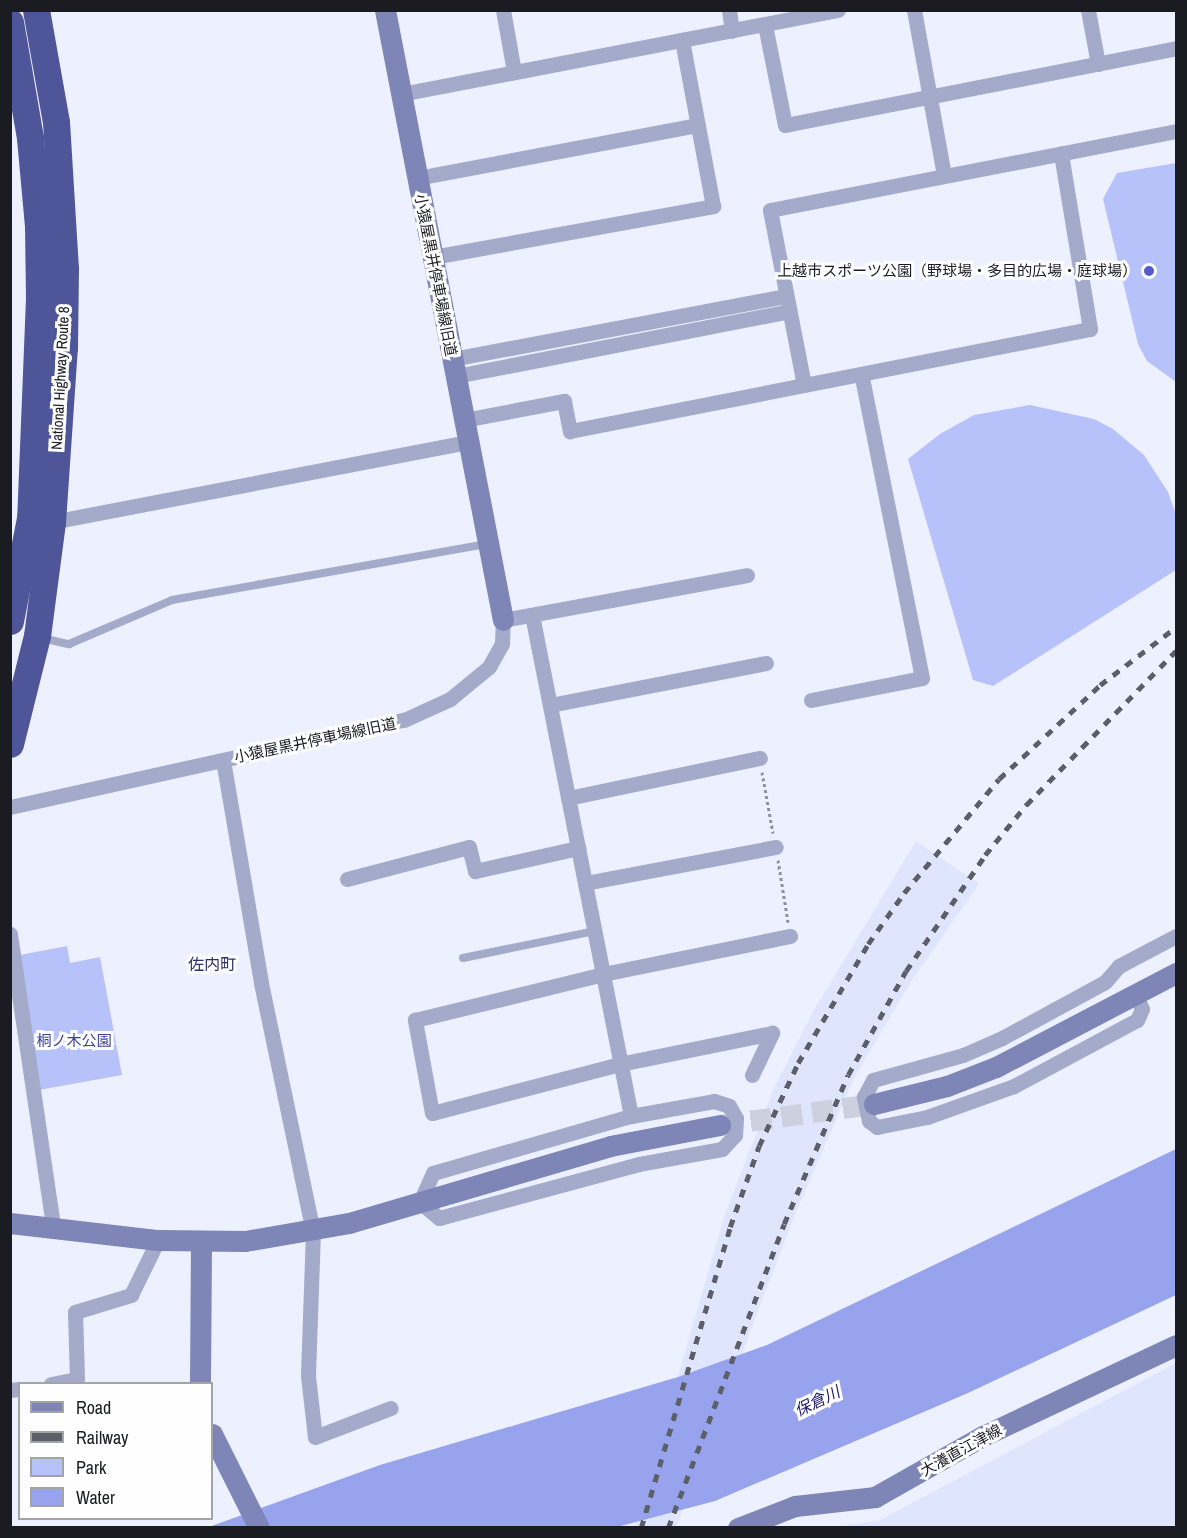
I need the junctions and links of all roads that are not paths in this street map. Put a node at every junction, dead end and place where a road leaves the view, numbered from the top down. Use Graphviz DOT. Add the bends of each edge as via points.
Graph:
graph roads {
  1 [pos="36,10"];
  2 [pos="385,10"];
  3 [pos="503,10"];
  4 [pos="729,10"];
  5 [pos="914,10"];
  6 [pos="1088,10"];
  7 [pos="834,11"];
  8 [pos="10,22"];
  9 [pos="765,25"];
  10 [pos="732,31"];
  11 [pos="682,40"];
  12 [pos="1176,48"];
  13 [pos="1098,64"];
  14 [pos="514,72"];
  15 [pos="401,94"];
  16 [pos="930,96"];
  17 [pos="698,125"];
  18 [pos="1176,131"];
  19 [pos="1061,153"];
  20 [pos="944,175"];
  21 [pos="417,178"];
  22 [pos="433,257"];
  23 [pos="787,303"];
  24 [pos="454,367"];
  25 [pos="861,374"];
  26 [pos="804,385"];
  27 [pos="464,420"];
  28 [pos="468,442"];
  29 [pos="52,522"];
  30 [pos="488,544"];
  31 [pos="747,575"];
  32 [pos="532,615"];
  33 [pos="503,620"];
  34 [pos="10,621"];
  35 [pos="37,636"];
  36 [pos="766,663"];
  37 [pos="811,700"];
  38 [pos="550,705"];
  39 [pos="10,744"];
  40 [pos="760,758"];
  41 [pos="224,760"];
  42 [pos="568,798"];
  43 [pos="10,807"];
  44 [pos="776,847"];
  45 [pos="578,848"];
  46 [pos="347,879"];
  47 [pos="585,883"];
  48 [pos="594,931"];
  49 [pos="10,934"];
  50 [pos="790,936"];
  51 [pos="1176,936"];
  52 [pos="463,958"];
  53 [pos="1176,973"];
  54 [pos="603,974"];
  55 [pos="1136,995"];
  56 [pos="620,1064"];
  57 [pos="752,1075"];
  58 [pos="874,1104"];
  59 [pos="631,1116"];
  60 [pos="720,1125"];
  61 [pos="420,1202"];
  62 [pos="10,1223"];
  63 [pos="53,1225"];
  64 [pos="313,1231"];
  65 [pos="158,1240"];
  66 [pos="201,1242"];
  67 [pos="1176,1345"];
  68 [pos="58,1382"];
  69 [pos="200,1382"];
  70 [pos="391,1408"];
  71 [pos="213,1436"];
  72 [pos="259,1527"];
  73 [pos="738,1527"];
  1 -- 29 [label="highway, National Highway Route 8" via="56,122 65,269 64,348"];
  2 -- 15 [label="street, 小猿屋黒井停車場線旧道"];
  3 -- 14 [label="street"];
  4 -- 10 [label="street"];
  5 -- 16 [label="street"];
  6 -- 13 [label="street"];
  7 -- 9 [label="street"];
  8 -- 34 [label="highway, National Highway Route 8" via="30,138 38,226 39,298 30,518"];
  9 -- 10 [label="street"];
  9 -- 16 [label="street" via="785,125"];
  10 -- 11 [label="street"];
  11 -- 14 [label="street"];
  11 -- 17 [label="street"];
  12 -- 13 [label="street"];
  13 -- 16 [label="street"];
  14 -- 15 [label="street"];
  15 -- 21 [label="street, 小猿屋黒井停車場線旧道"];
  16 -- 20 [label="street"];
  17 -- 21 [label="street"];
  17 -- 22 [label="street" via="713,206"];
  18 -- 19 [label="street"];
  19 -- 20 [label="street"];
  19 -- 25 [label="street" via="1090,329"];
  20 -- 23 [label="street" via="770,210"];
  21 -- 22 [label="street, 小猿屋黒井停車場線旧道"];
  22 -- 24 [label="street, 小猿屋黒井停車場線旧道"];
  23 -- 24 [label="street"];
  23 -- 26 [label="street"];
  24 -- 27 [label="street, 小猿屋黒井停車場線旧道"];
  25 -- 26 [label="street"];
  25 -- 37 [label="street" via="922,678"];
  26 -- 27 [label="street" via="570,431 564,401"];
  27 -- 28 [label="street, 小猿屋黒井停車場線旧道"];
  28 -- 29 [label="street"];
  28 -- 30 [label="street, 小猿屋黒井停車場線旧道"];
  29 -- 35 [label="highway, National Highway Route 8"];
  30 -- 33 [label="street, 小猿屋黒井停車場線旧道"];
  30 -- 35 [label="lane" via="172,600 69,644"];
  31 -- 32 [label="street"];
  32 -- 33 [label="street"];
  32 -- 38 [label="street"];
  33 -- 41 [label="street, 小猿屋黒井停車場線旧道" via="502,644 493,662 466,688 435,708 359,733"];
  35 -- 39 [label="highway, National Highway Route 8"];
  36 -- 38 [label="street"];
  38 -- 42 [label="street"];
  40 -- 42 [label="street"];
  41 -- 43 [label="street"];
  41 -- 64 [label="street, 小猿屋黒井停車場線旧道" via="261,983"];
  42 -- 45 [label="street"];
  44 -- 47 [label="street"];
  45 -- 46 [label="street" via="475,871 469,847"];
  45 -- 47 [label="street"];
  47 -- 48 [label="street"];
  48 -- 52 [label="lane"];
  48 -- 54 [label="street"];
  49 -- 63 [label="street"];
  50 -- 54 [label="street"];
  51 -- 55 [label="street" via="1119,966 1105,982 1002,1038 963,1054 873,1080 864,1097 869,1121 877,1127 927,1117 1014,1086 1137,1020 1142,1009"];
  53 -- 55 [label="street"];
  54 -- 56 [label="street"];
  54 -- 56 [label="street" via="415,1020 432,1113"];
  55 -- 58 [label="street" via="972,1078"];
  56 -- 57 [label="street" via="772,1033"];
  56 -- 59 [label="street"];
  59 -- 61 [label="street" via="433,1173"];
  59 -- 61 [label="street" via="714,1101 732,1112 735,1135 722,1149 639,1164 439,1218"];
  60 -- 61 [label="street" via="610,1146"];
  61 -- 64 [label="street"];
  62 -- 63 [label="street"];
  63 -- 65 [label="street"];
  64 -- 66 [label="street" via="245,1241"];
  64 -- 70 [label="street, 小猿屋黒井停車場線旧道" via="308,1376 315,1437"];
  65 -- 66 [label="street"];
  65 -- 68 [label="street" via="131,1295 75,1312 77,1379"];
  66 -- 69 [label="street"];
  67 -- 73 [label="street, 大瀁直江津線" via="983,1436 876,1497 795,1506"];
  71 -- 72 [label="street"];
}
